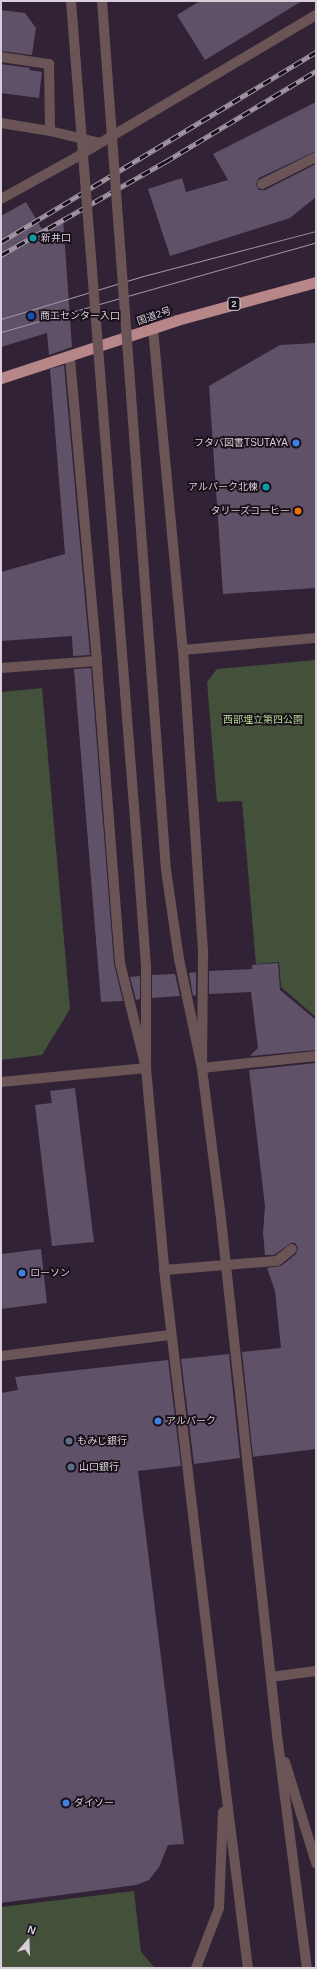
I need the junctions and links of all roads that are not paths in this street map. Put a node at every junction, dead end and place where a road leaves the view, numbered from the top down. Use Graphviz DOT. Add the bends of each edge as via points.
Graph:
graph roads {
  1 [pos="71,1"];
  2 [pos="102,1"];
  3 [pos="316,15"];
  4 [pos="1,57"];
  5 [pos="1,123"];
  6 [pos="50,131"];
  7 [pos="100,143"];
  8 [pos="316,157"];
  9 [pos="262,184"];
  10 [pos="1,199"];
  11 [pos="316,282"];
  12 [pos="153,329"];
  13 [pos="70,356"];
  14 [pos="1,378"];
  15 [pos="316,638"];
  16 [pos="182,650"];
  17 [pos="97,661"];
  18 [pos="1,668"];
  19 [pos="316,1056"];
  20 [pos="146,1068"];
  21 [pos="202,1068"];
  22 [pos="1,1082"];
  23 [pos="292,1249"];
  24 [pos="227,1264"];
  25 [pos="164,1270"];
  26 [pos="170,1335"];
  27 [pos="1,1356"];
  28 [pos="316,1671"];
  29 [pos="271,1677"];
  30 [pos="277,1736"];
  31 [pos="225,1784"];
  32 [pos="316,1863"];
  33 [pos="196,1968"];
  34 [pos="248,1968"];
  35 [pos="307,1968"];
  1 -- 20 [label="street, bridge" via="146,967"];
  2 -- 21 [label="street, bridge" via="166,870 179,959"];
  3 -- 7 [label="street"];
  4 -- 6 [label="street" via="49,64"];
  5 -- 6 [label="street"];
  6 -- 7 [label="street"];
  7 -- 10 [label="street"];
  8 -- 9 [label="street"];
  11 -- 12 [label="highway, 国道2号 / 2" via="267,294"];
  12 -- 13 [label="highway, 国道2号 / 2"];
  12 -- 16 [label="street"];
  13 -- 14 [label="highway, 国道2号 / 2"];
  13 -- 17 [label="street"];
  15 -- 16 [label="street"];
  16 -- 21 [label="street" via="204,955"];
  17 -- 18 [label="street"];
  17 -- 20 [label="street" via="120,963"];
  19 -- 21 [label="street"];
  20 -- 22 [label="street"];
  20 -- 25 [label="street"];
  21 -- 24 [label="street"];
  23 -- 24 [label="street" via="277,1261"];
  24 -- 25 [label="street"];
  24 -- 29 [label="street"];
  25 -- 26 [label="street"];
  26 -- 27 [label="street"];
  26 -- 31 [label="street"];
  28 -- 29 [label="street"];
  29 -- 30 [label="street"];
  30 -- 32 [label="street"];
  30 -- 35 [label="street"];
  31 -- 33 [label="street" via="219,1908"];
  31 -- 34 [label="street"];
}
